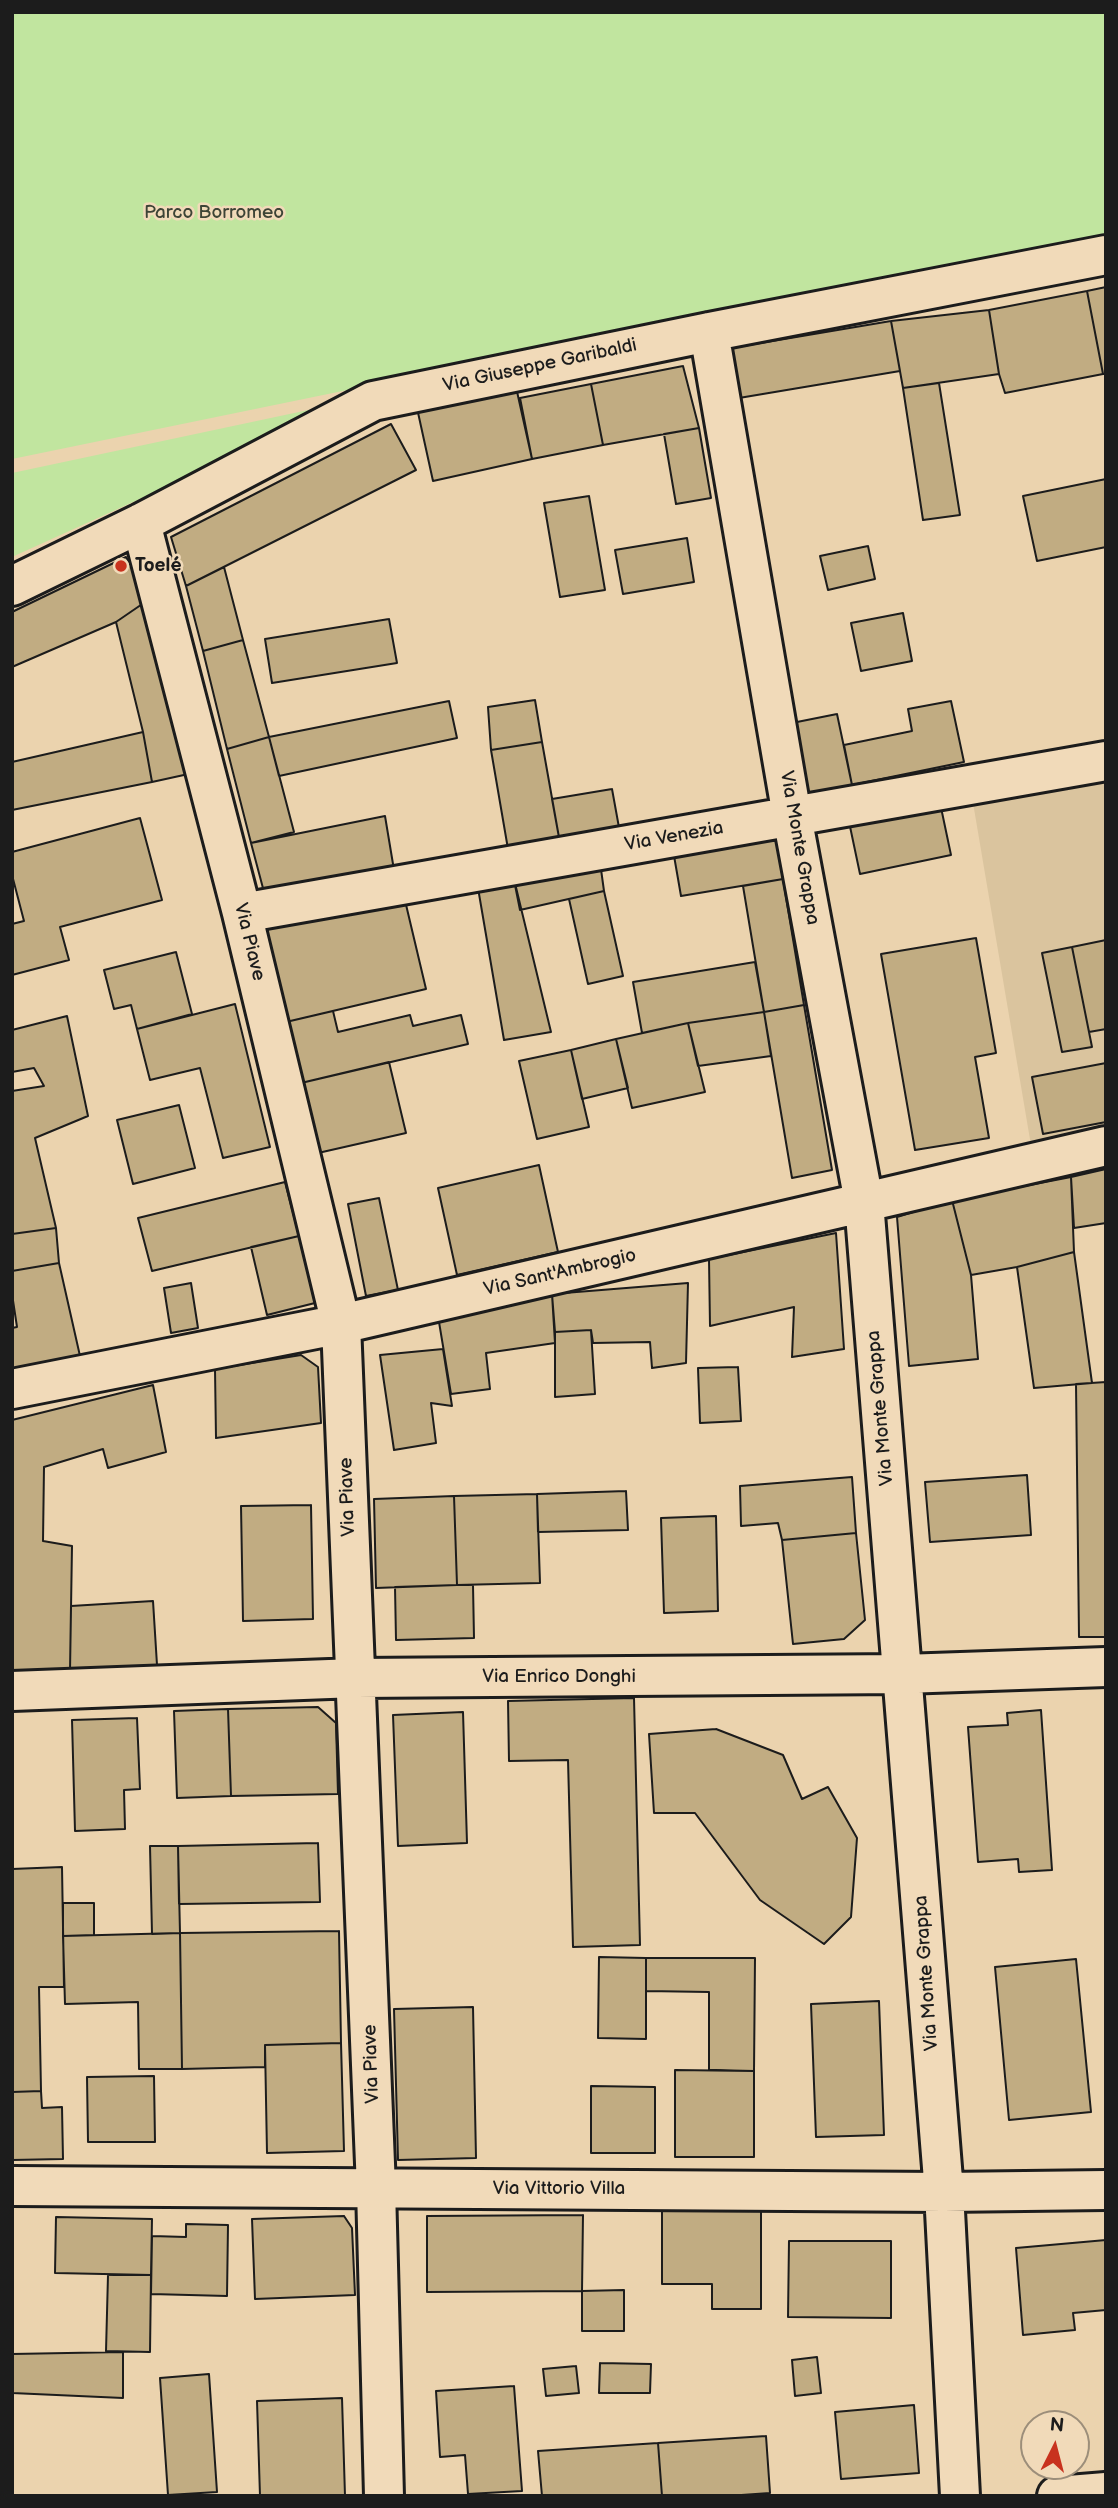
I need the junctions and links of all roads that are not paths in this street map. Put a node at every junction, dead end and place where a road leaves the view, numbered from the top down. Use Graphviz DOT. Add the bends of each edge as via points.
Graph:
graph roads {
  1 [pos="1106,255"];
  2 [pos="709,332"];
  3 [pos="141,523"];
  4 [pos="12,586"];
  5 [pos="1106,761"];
  6 [pos="792,816"];
  7 [pos="242,913"];
  8 [pos="1106,1146"];
  9 [pos="864,1202"];
  10 [pos="341,1324"];
  11 [pos="12,1389"];
  12 [pos="1106,1667"];
  13 [pos="904,1674"];
  14 [pos="356,1678"];
  15 [pos="12,1691"];
  16 [pos="12,2186"];
  17 [pos="376,2188"];
  18 [pos="1106,2190"];
  19 [pos="944,2192"];
  20 [pos="1106,2492"];
  21 [pos="384,2496"];
  22 [pos="960,2496"];
  23 [pos="1057,2496"];
  1 -- 2 [label="street, Via Giuseppe Garibaldi"];
  2 -- 3 [label="street, Via Giuseppe Garibaldi" via="373,401"];
  2 -- 6 [label="street, Via Monte Grappa"];
  3 -- 4 [label="street, Via Giuseppe Garibaldi"];
  3 -- 7 [label="street, Via Piave"];
  5 -- 6 [label="street, Via Venezia"];
  6 -- 7 [label="street, Via Venezia"];
  6 -- 9 [label="street, Via Monte Grappa"];
  7 -- 10 [label="street, Via Piave"];
  8 -- 9 [label="street, Via Sant'Ambrogio"];
  9 -- 10 [label="street, Via Sant'Ambrogio"];
  9 -- 13 [label="street, Via Monte Grappa"];
  10 -- 11 [label="street, Via Sant'Ambrogio"];
  10 -- 14 [label="street, Via Piave"];
  12 -- 13 [label="street, Via Enrico Donghi"];
  13 -- 14 [label="street, Via Enrico Donghi"];
  13 -- 19 [label="street, Via Monte Grappa"];
  14 -- 15 [label="street, Via Enrico Donghi"];
  14 -- 17 [label="street, Via Piave"];
  16 -- 17 [label="street, Via Vittorio Villa"];
  17 -- 19 [label="street, Via Vittorio Villa"];
  17 -- 21 [label="street, Via Piave"];
  18 -- 19 [label="street, Via Vittorio Villa"];
  19 -- 22 [label="street, Via Monte Grappa"];
  20 -- 23 [label="street"];
}
